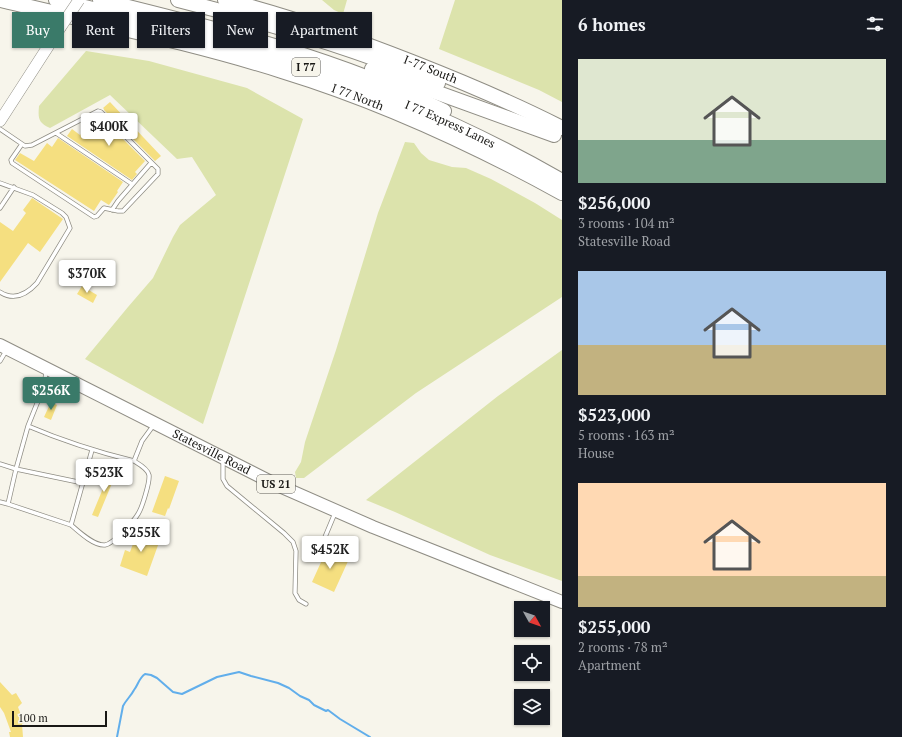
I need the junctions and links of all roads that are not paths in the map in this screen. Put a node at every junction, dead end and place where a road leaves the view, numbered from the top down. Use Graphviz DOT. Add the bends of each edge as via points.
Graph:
graph roads {
  1 [pos="1,0"];
  2 [pos="56,0"];
  3 [pos="79,0"];
  4 [pos="131,0"];
  5 [pos="178,0"];
  6 [pos="225,0"];
  7 [pos="102,1"];
  8 [pos="0,121"];
  9 [pos="0,129"];
  10 [pos="56,133"];
  11 [pos="559,134"];
  12 [pos="22,144"];
  13 [pos="151,163"];
  14 [pos="542,170"];
  15 [pos="562,181"];
  16 [pos="0,183"];
  17 [pos="132,184"];
  18 [pos="14,187"];
  19 [pos="562,193"];
  20 [pos="0,208"];
  21 [pos="112,210"];
  22 [pos="0,292"];
  23 [pos="4,347"];
  24 [pos="0,361"];
  25 [pos="46,368"];
  26 [pos="155,423"];
  27 [pos="28,426"];
  28 [pos="92,450"];
  29 [pos="223,458"];
  30 [pos="134,461"];
  31 [pos="0,464"];
  32 [pos="16,469"];
  33 [pos="83,483"];
  34 [pos="0,502"];
  35 [pos="8,504"];
  36 [pos="336,511"];
  37 [pos="71,525"];
  38 [pos="348,548"];
  39 [pos="562,602"];
  40 [pos="306,604"];
  1 -- 19 [label="highway, I 77 North / I 77" via="222,54 316,82 445,133"];
  2 -- 14 [label="highway, I 77 Express Lanes / I 77" via="225,42 320,72 450,123"];
  3 -- 8 [label="main road, bridge"];
  4 -- 11 [label="highway" via="230,24 314,49"];
  5 -- 11 [label="highway, I 77" via="264,23 363,54"];
  6 -- 11 [label="highway, I-77 South" via="334,32 399,57 483,91"];
  7 -- 14 [label="highway" via="259,41 389,86 470,124"];
  9 -- 12 [label="lane"];
  10 -- 12 [label="lane" via="32,145"];
  10 -- 13 [label="lane" via="98,111"];
  10 -- 17 [label="lane"];
  12 -- 21 [label="lane" via="11,160 12,163 94,217 104,208"];
  13 -- 17 [label="lane"];
  13 -- 21 [label="lane" via="158,169 158,174 123,211"];
  14 -- 15 [label="highway, I 77 Express Lanes / I 77"];
  16 -- 18 [label="lane"];
  17 -- 21 [label="lane"];
  18 -- 20 [label="lane"];
  18 -- 22 [label="lane" via="33,195 62,213 70,228 31,290 17,296"];
  23 -- 24 [label="lane"];
  23 -- 25 [label="main road, Statesville Road / US 21"];
  25 -- 26 [label="main road, Statesville Road / US 21"];
  25 -- 27 [label="lane" via="44,386"];
  26 -- 29 [label="main road, Statesville Road / US 21"];
  26 -- 30 [label="lane" via="142,442"];
  27 -- 28 [label="lane"];
  27 -- 32 [label="lane"];
  28 -- 30 [label="lane"];
  28 -- 33 [label="lane"];
  29 -- 36 [label="main road, Statesville Road / US 21"];
  29 -- 40 [label="lane" via="223,479 227,486 293,542 296,551 295,593 299,600"];
  30 -- 37 [label="lane" via="148,472 149,482 138,514 117,538 103,545 85,537"];
  31 -- 32 [label="lane"];
  32 -- 33 [label="lane"];
  32 -- 35 [label="lane"];
  33 -- 37 [label="lane"];
  34 -- 35 [label="lane"];
  35 -- 37 [label="lane"];
  36 -- 38 [label="lane" via="325,537"];
  36 -- 39 [label="main road, Statesville Road / US 21"];
}
